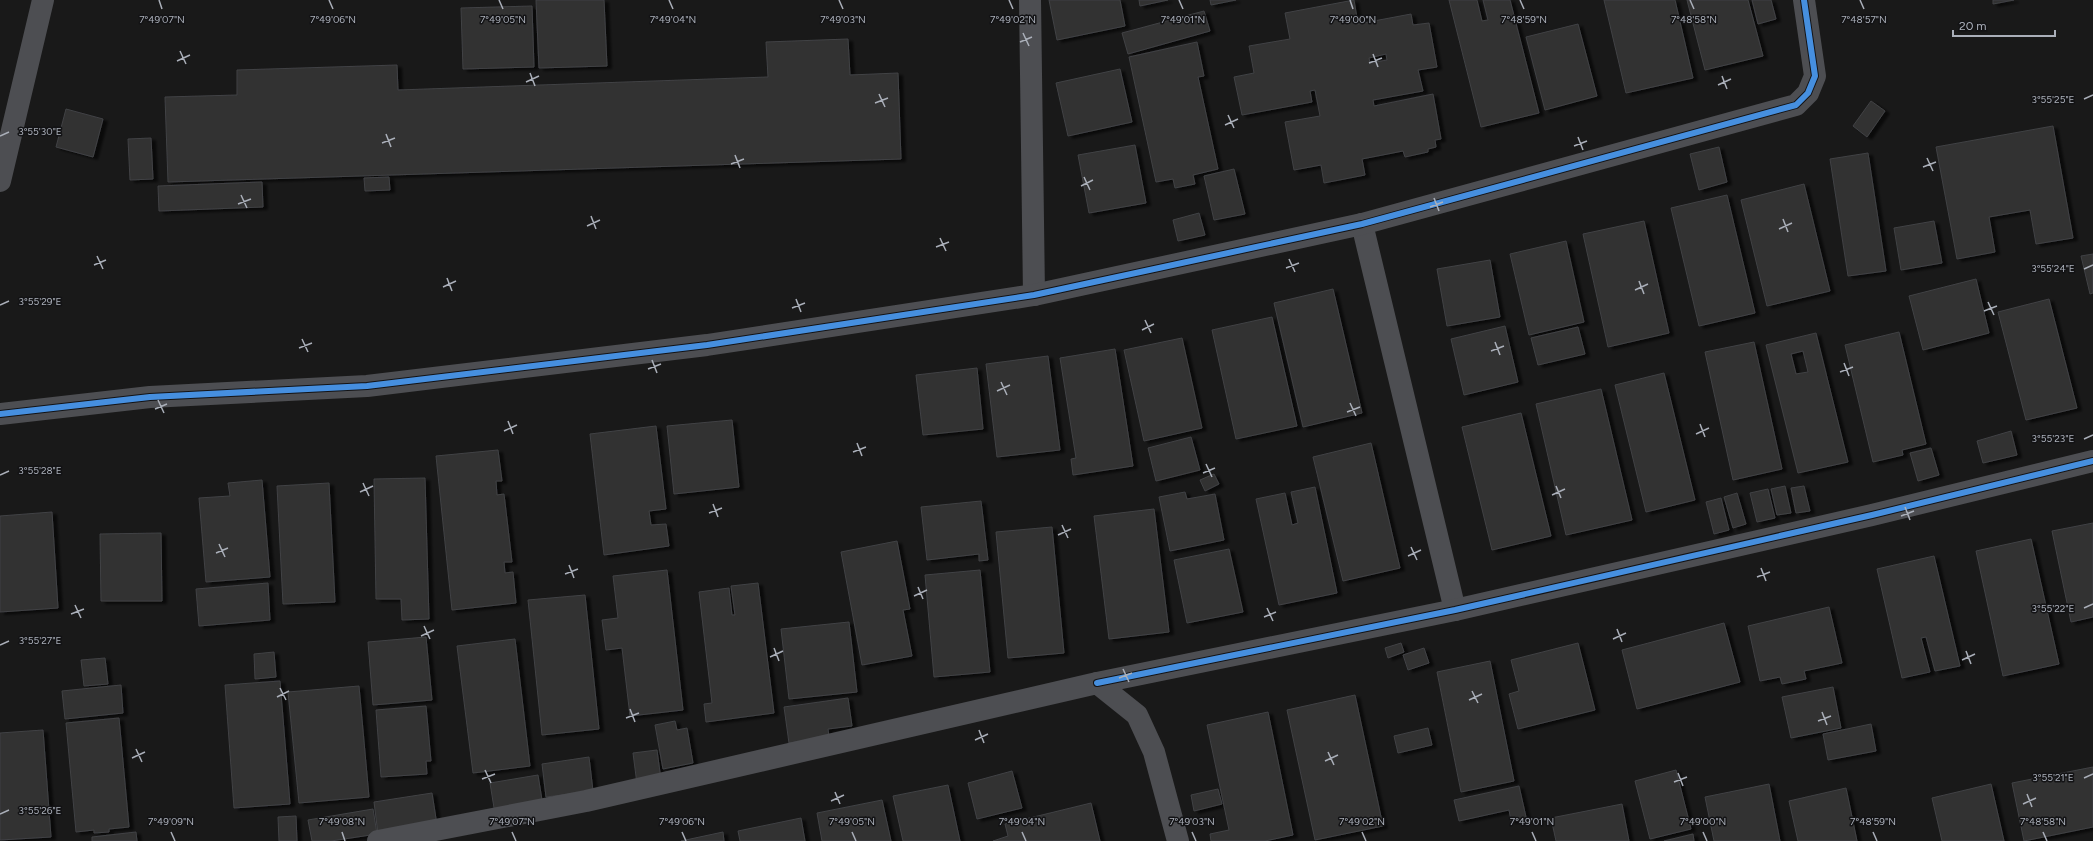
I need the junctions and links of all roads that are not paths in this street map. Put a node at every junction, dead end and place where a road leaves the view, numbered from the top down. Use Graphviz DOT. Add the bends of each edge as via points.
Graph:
graph roads {
  1 [pos="43,0"];
  2 [pos="1030,0"];
  3 [pos="1804,0"];
  4 [pos="0,181"];
  5 [pos="1362,224"];
  6 [pos="1034,295"];
  7 [pos="0,414"];
  8 [pos="2093,461"];
  9 [pos="1455,610"];
  10 [pos="1097,683"];
  11 [pos="378,841"];
  12 [pos="1178,841"];
  1 -- 4 [label="street"];
  2 -- 6 [label="street"];
  3 -- 5 [label="street" via="1815,76 1808,93 1796,105"];
  5 -- 6 [label="street"];
  5 -- 9 [label="street"];
  6 -- 7 [label="street" via="707,345 367,386 150,397"];
  8 -- 9 [label="street" via="1872,515"];
  9 -- 10 [label="street"];
  10 -- 11 [label="street" via="586,800"];
  10 -- 12 [label="street" via="1137,714 1154,752"];
}
